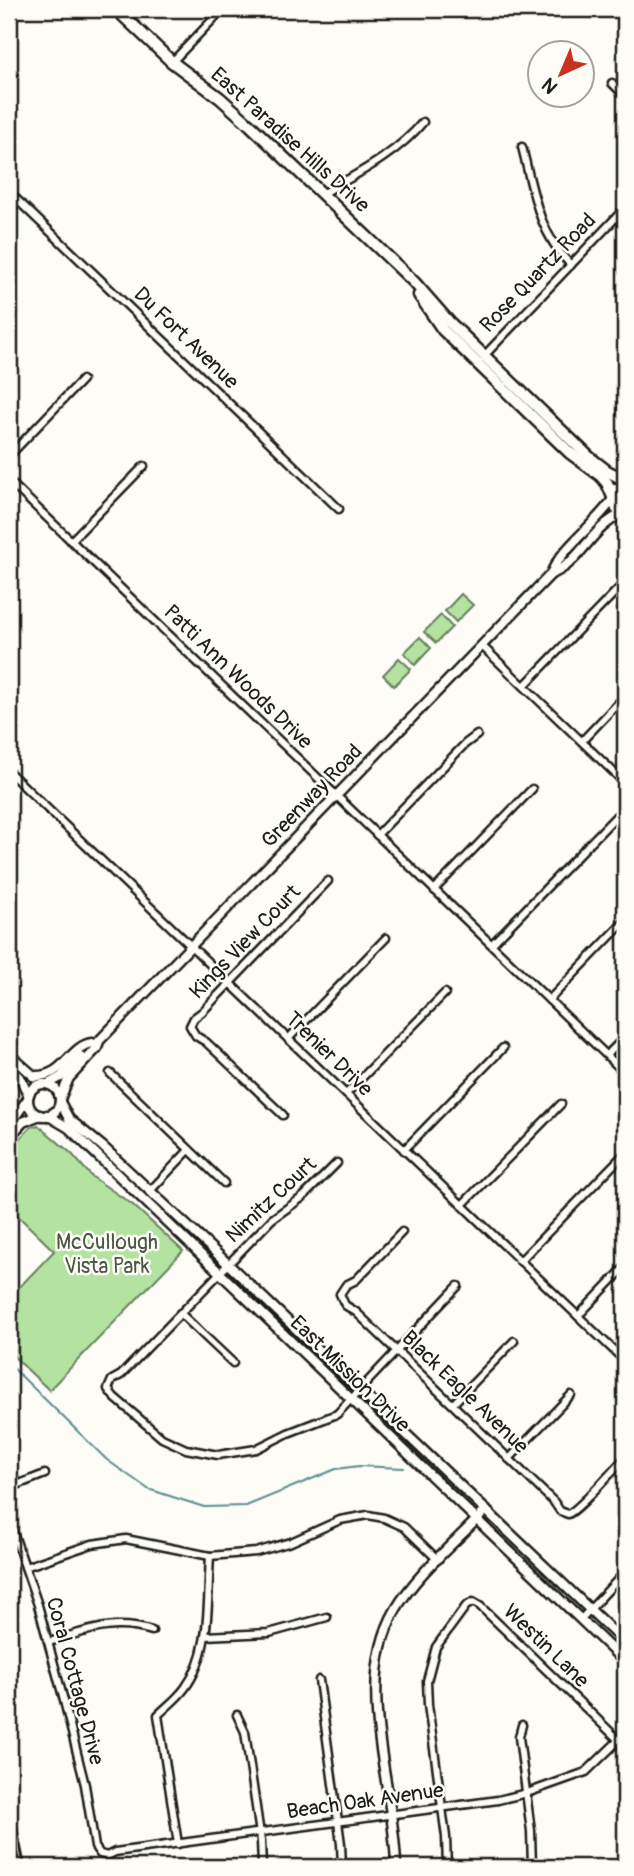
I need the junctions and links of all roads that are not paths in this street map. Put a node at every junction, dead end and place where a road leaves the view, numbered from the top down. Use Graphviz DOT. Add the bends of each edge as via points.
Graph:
graph roads {
  1 [pos="116,9"];
  2 [pos="223,9"];
  3 [pos="172,62"];
  4 [pos="612,83"];
  5 [pos="625,96"];
  6 [pos="423,122"];
  7 [pos="522,147"];
  8 [pos="9,192"];
  9 [pos="322,194"];
  10 [pos="625,208"];
  11 [pos="571,265"];
  12 [pos="481,360"];
  13 [pos="82,380"];
  14 [pos="9,456"];
  15 [pos="144,466"];
  16 [pos="9,481"];
  17 [pos="625,482"];
  18 [pos="613,498"];
  19 [pos="339,509"];
  20 [pos="624,515"];
  21 [pos="71,541"];
  22 [pos="551,574"];
  23 [pos="625,582"];
  24 [pos="482,646"];
  25 [pos="524,686"];
  26 [pos="625,696"];
  27 [pos="477,735"];
  28 [pos="582,741"];
  29 [pos="9,772"];
  30 [pos="625,783"];
  31 [pos="533,789"];
  32 [pos="336,796"];
  33 [pos="625,807"];
  34 [pos="377,835"];
  35 [pos="328,881"];
  36 [pos="435,890"];
  37 [pos="625,921"];
  38 [pos="386,938"];
  39 [pos="492,944"];
  40 [pos="191,946"];
  41 [pos="230,983"];
  42 [pos="445,993"];
  43 [pos="549,1000"];
  44 [pos="625,1037"];
  45 [pos="288,1039"];
  46 [pos="95,1042"];
  47 [pos="503,1048"];
  48 [pos="9,1054"];
  49 [pos="607,1055"];
  50 [pos="9,1067"];
  51 [pos="110,1073"];
  52 [pos="625,1073"];
  53 [pos="33,1076"];
  54 [pos="45,1084"];
  55 [pos="346,1094"];
  56 [pos="28,1097"];
  57 [pos="60,1101"];
  58 [pos="561,1104"];
  59 [pos="43,1115"];
  60 [pos="283,1115"];
  61 [pos="9,1125"];
  62 [pos="9,1137"];
  63 [pos="189,1150"];
  64 [pos="404,1150"];
  65 [pos="625,1153"];
  66 [pos="337,1163"];
  67 [pos="224,1183"];
  68 [pos="149,1191"];
  69 [pos="143,1198"];
  70 [pos="462,1205"];
  71 [pos="402,1232"];
  72 [pos="520,1261"];
  73 [pos="228,1264"];
  74 [pos="625,1267"];
  75 [pos="219,1273"];
  76 [pos="458,1286"];
  77 [pos="180,1313"];
  78 [pos="578,1316"];
  79 [pos="514,1341"];
  80 [pos="396,1350"];
  81 [pos="625,1362"];
  82 [pos="233,1363"];
  83 [pos="359,1389"];
  84 [pos="571,1395"];
  85 [pos="351,1400"];
  86 [pos="453,1404"];
  87 [pos="625,1458"];
  88 [pos="509,1459"];
  89 [pos="45,1475"];
  90 [pos="9,1488"];
  91 [pos="486,1510"];
  92 [pos="9,1520"];
  93 [pos="477,1520"];
  94 [pos="210,1556"];
  95 [pos="438,1560"];
  96 [pos="25,1567"];
  97 [pos="625,1572"];
  98 [pos="590,1609"];
  99 [pos="327,1617"];
  100 [pos="580,1619"];
  101 [pos="152,1631"];
  102 [pos="205,1636"];
  103 [pos="49,1642"];
  104 [pos="625,1643"];
  105 [pos="625,1662"];
  106 [pos="319,1680"];
  107 [pos="237,1716"];
  108 [pos="522,1725"];
  109 [pos="619,1740"];
  110 [pos="625,1746"];
  111 [pos="527,1793"];
  112 [pos="442,1808"];
  113 [pos="392,1815"];
  114 [pos="338,1822"];
  115 [pos="9,1828"];
  116 [pos="259,1833"];
  117 [pos="178,1844"];
  118 [pos="100,1854"];
  119 [pos="17,1867"];
  120 [pos="262,1867"];
  121 [pos="342,1867"];
  122 [pos="396,1867"];
  123 [pos="447,1867"];
  124 [pos="532,1867"];
  1 -- 3 [label="main road, East Paradise Hills Drive"];
  2 -- 3 [label="street"];
  3 -- 9 [label="main road, East Paradise Hills Drive" via="235,110"];
  4 -- 5 [label="street"];
  6 -- 9 [label="street" via="399,146"];
  7 -- 11 [label="street" via="542,224"];
  8 -- 19 [label="street, Du Fort Avenue"];
  9 -- 12 [label="main road, East Paradise Hills Drive" via="405,274"];
  10 -- 11 [label="street, Rose Quartz Road"];
  11 -- 12 [label="street, Rose Quartz Road"];
  12 -- 17 [label="main road, East Paradise Hills Drive" via="597,464"];
  12 -- 18 [label="main road, East Paradise Hills Drive" via="576,458 601,476"];
  13 -- 14 [label="street"];
  15 -- 21 [label="street"];
  16 -- 21 [label="street, Patti Ann Woods Drive"];
  17 -- 18 [label="main road"];
  18 -- 20 [label="main road, East Paradise Hills Drive"];
  18 -- 22 [label="street, Greenway Road"];
  20 -- 22 [label="street, Greenway Road" via="604,523 561,570"];
  21 -- 32 [label="street, Patti Ann Woods Drive"];
  22 -- 24 [label="street, Greenway Road"];
  23 -- 25 [label="street"];
  24 -- 25 [label="street"];
  24 -- 32 [label="street, Greenway Road"];
  25 -- 28 [label="street"];
  26 -- 28 [label="street"];
  27 -- 34 [label="street"];
  28 -- 30 [label="street"];
  29 -- 40 [label="street, Trenier Drive"];
  31 -- 36 [label="street"];
  32 -- 34 [label="street, Patti Ann Woods Drive"];
  32 -- 40 [label="street, Greenway Road"];
  33 -- 39 [label="street"];
  34 -- 36 [label="street, Patti Ann Woods Drive"];
  35 -- 41 [label="street, Kings View Court"];
  36 -- 39 [label="street, Patti Ann Woods Drive"];
  37 -- 43 [label="street"];
  38 -- 45 [label="street"];
  39 -- 43 [label="street, Patti Ann Woods Drive"];
  40 -- 41 [label="street, Trenier Drive"];
  40 -- 46 [label="street, Greenway Road"];
  41 -- 45 [label="street, Trenier Drive"];
  41 -- 60 [label="street, Kings View Court" via="190,1026"];
  42 -- 55 [label="street"];
  43 -- 49 [label="street, Patti Ann Woods Drive"];
  44 -- 49 [label="street"];
  45 -- 55 [label="street, Trenier Drive"];
  46 -- 53 [label="street" via="81,1047 55,1072"];
  46 -- 54 [label="street, Greenway Road" via="61,1077"];
  46 -- 57 [label="street, Greenway Road" via="97,1048 69,1078"];
  47 -- 64 [label="street"];
  48 -- 53 [label="street"];
  49 -- 52 [label="street, Patti Ann Woods Drive"];
  50 -- 56 [label="street"];
  51 -- 63 [label="street"];
  53 -- 54 [label="street"];
  54 -- 56 [label="street" via="33,1088"];
  54 -- 57 [label="street" via="56,1089"];
  55 -- 64 [label="street, Trenier Drive"];
  56 -- 59 [label="street" via="32,1111"];
  56 -- 61 [label="street"];
  57 -- 59 [label="street" via="56,1110"];
  57 -- 68 [label="street, East Mission Drive" via="69,1119"];
  58 -- 70 [label="street"];
  59 -- 62 [label="street" via="23,1122"];
  59 -- 69 [label="street, East Mission Drive" via="69,1128"];
  63 -- 67 [label="street"];
  63 -- 68 [label="street"];
  64 -- 70 [label="street, Trenier Drive"];
  65 -- 72 [label="street"];
  66 -- 73 [label="street, Nimitz Court"];
  68 -- 69 [label="street"];
  68 -- 73 [label="street, East Mission Drive"];
  69 -- 75 [label="street, East Mission Drive"];
  70 -- 72 [label="street, Trenier Drive"];
  71 -- 80 [label="street, Black Eagle Avenue" via="340,1294 345,1305"];
  72 -- 78 [label="street, Trenier Drive"];
  73 -- 75 [label="street, Nimitz Court"];
  73 -- 83 [label="street, East Mission Drive"];
  74 -- 78 [label="street"];
  75 -- 77 [label="street, Nimitz Court"];
  75 -- 85 [label="street, East Mission Drive"];
  76 -- 80 [label="street"];
  77 -- 82 [label="street"];
  77 -- 85 [label="street, Nimitz Court" via="108,1389 162,1438 186,1450 218,1455 256,1449 330,1418"];
  78 -- 81 [label="street, Trenier Drive"];
  79 -- 86 [label="street"];
  80 -- 83 [label="street"];
  80 -- 86 [label="street, Black Eagle Avenue"];
  83 -- 85 [label="street"];
  83 -- 91 [label="street, East Mission Drive"];
  84 -- 88 [label="street"];
  85 -- 93 [label="street, East Mission Drive"];
  86 -- 88 [label="street, Black Eagle Avenue"];
  87 -- 88 [label="street, Black Eagle Avenue" via="568,1514"];
  89 -- 90 [label="street"];
  91 -- 93 [label="street"];
  91 -- 98 [label="street, East Mission Drive"];
  92 -- 96 [label="street, Coral Cottage Drive"];
  93 -- 95 [label="street"];
  93 -- 100 [label="street, East Mission Drive"];
  94 -- 95 [label="street" via="268,1549 340,1520 368,1515 404,1527"];
  94 -- 96 [label="street" via="126,1539 92,1544"];
  94 -- 102 [label="street"];
  95 -- 113 [label="street" via="395,1611 377,1660 375,1690"];
  96 -- 103 [label="street, Coral Cottage Drive"];
  97 -- 98 [label="street"];
  98 -- 100 [label="street"];
  98 -- 104 [label="street, East Mission Drive"];
  99 -- 102 [label="street" via="256,1635"];
  100 -- 105 [label="street, East Mission Drive"];
  101 -- 103 [label="street" via="118,1625"];
  102 -- 117 [label="street" via="190,1682 158,1715"];
  103 -- 118 [label="street, Coral Cottage Drive"];
  106 -- 114 [label="street"];
  107 -- 116 [label="street" via="245,1732"];
  108 -- 111 [label="street" via="519,1737"];
  109 -- 110 [label="street, Westin Lane"];
  109 -- 111 [label="street, Beach Oak Avenue" via="586,1772"];
  109 -- 112 [label="street, Westin Lane" via="473,1602 441,1639 427,1681"];
  111 -- 112 [label="street, Beach Oak Avenue"];
  111 -- 124 [label="street"];
  112 -- 113 [label="street, Beach Oak Avenue"];
  112 -- 123 [label="street"];
  113 -- 114 [label="street, Beach Oak Avenue"];
  113 -- 122 [label="street"];
  114 -- 116 [label="street, Beach Oak Avenue"];
  114 -- 121 [label="street"];
  115 -- 119 [label="highway"];
  116 -- 117 [label="street, Beach Oak Avenue"];
  116 -- 120 [label="street"];
  117 -- 118 [label="street, Beach Oak Avenue"];
}
